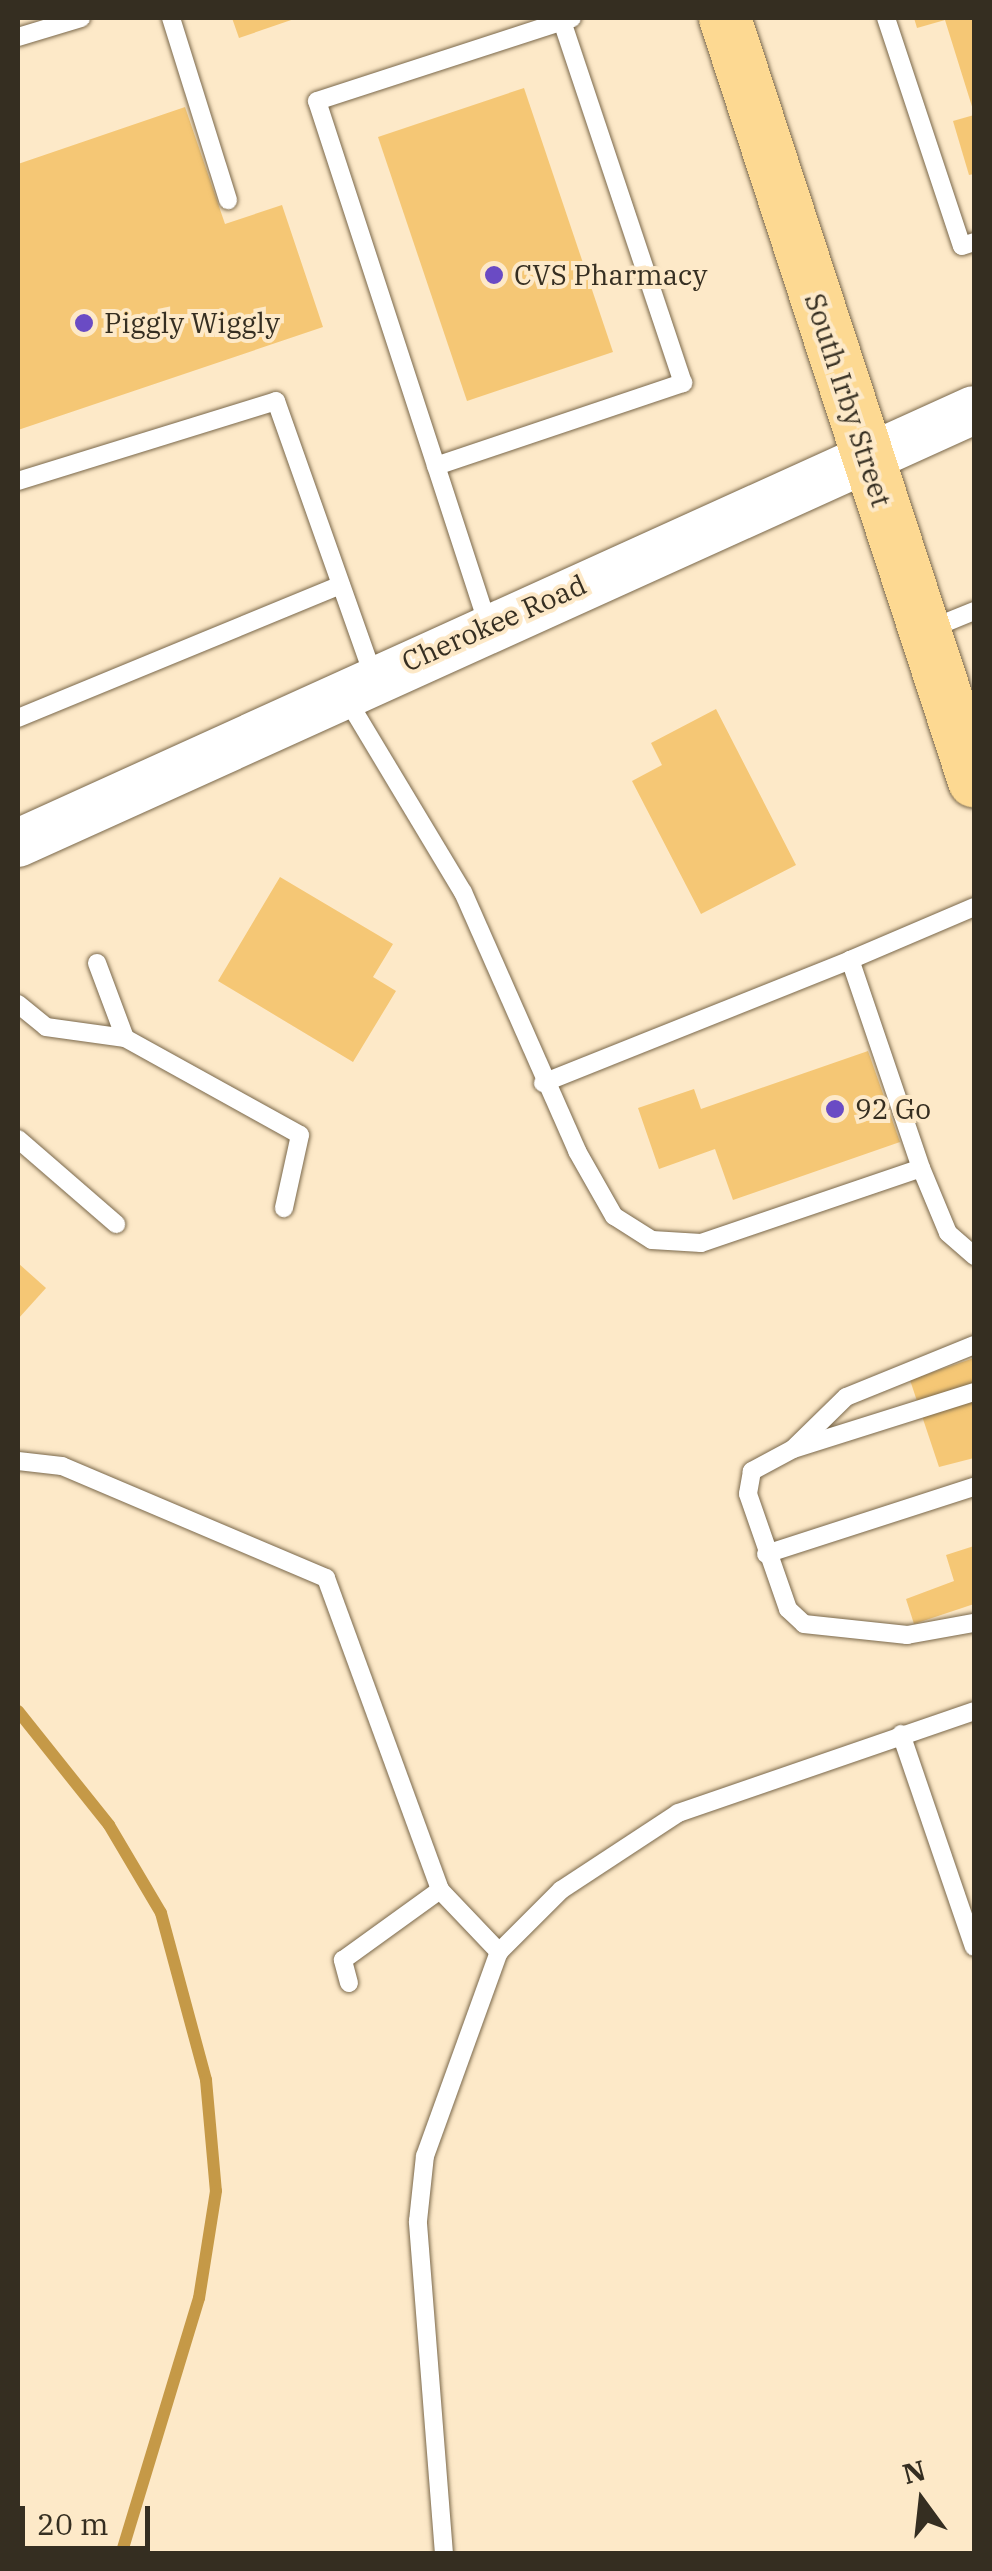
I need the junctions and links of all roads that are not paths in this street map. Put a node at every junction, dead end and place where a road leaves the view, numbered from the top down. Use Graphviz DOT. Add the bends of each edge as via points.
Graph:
graph roads {
  1 [pos="81,18"];
  2 [pos="171,18"];
  3 [pos="725,18"];
  4 [pos="886,18"];
  5 [pos="567,19"];
  6 [pos="18,38"];
  7 [pos="228,200"];
  8 [pos="974,242"];
  9 [pos="974,410"];
  10 [pos="865,457"];
  11 [pos="436,466"];
  12 [pos="18,481"];
  13 [pos="341,585"];
  14 [pos="974,612"];
  15 [pos="488,625"];
  16 [pos="925,631"];
  17 [pos="358,684"];
  18 [pos="18,718"];
  19 [pos="972,768"];
  20 [pos="18,843"];
  21 [pos="974,907"];
  22 [pos="850,960"];
  23 [pos="97,963"];
  24 [pos="18,1004"];
  25 [pos="125,1038"];
  26 [pos="543,1084"];
  27 [pos="18,1139"];
  28 [pos="921,1168"];
  29 [pos="284,1208"];
  30 [pos="116,1224"];
  31 [pos="974,1256"];
  32 [pos="974,1346"];
  33 [pos="974,1392"];
  34 [pos="794,1448"];
  35 [pos="18,1461"];
  36 [pos="974,1487"];
  37 [pos="766,1554"];
  38 [pos="974,1623"];
  39 [pos="974,1711"];
  40 [pos="901,1734"];
  41 [pos="440,1890"];
  42 [pos="974,1947"];
  43 [pos="499,1952"];
  44 [pos="349,1983"];
  45 [pos="444,2554"];
  1 -- 6 [label="lane"];
  2 -- 7 [label="lane"];
  3 -- 10 [label="main road, South Irby Street"];
  4 -- 8 [label="lane" via="962,246"];
  5 -- 11 [label="lane" via="683,383"];
  5 -- 11 [label="lane" via="316,100"];
  9 -- 10 [label="street, Cherokee Road"];
  10 -- 15 [label="street, Cherokee Road"];
  10 -- 16 [label="main road, South Irby Street"];
  11 -- 15 [label="lane"];
  12 -- 13 [label="lane" via="276,401"];
  13 -- 17 [label="lane"];
  13 -- 18 [label="lane"];
  14 -- 16 [label="lane"];
  15 -- 17 [label="street, Cherokee Road"];
  16 -- 19 [label="main road, South Irby Street"];
  17 -- 20 [label="street, Cherokee Road"];
  17 -- 26 [label="lane" via="463,892"];
  21 -- 22 [label="lane"];
  22 -- 26 [label="lane"];
  22 -- 28 [label="lane"];
  23 -- 25 [label="lane"];
  24 -- 25 [label="lane" via="46,1027"];
  25 -- 29 [label="lane" via="300,1135"];
  26 -- 28 [label="lane" via="614,1216 652,1240 701,1242"];
  27 -- 30 [label="lane"];
  28 -- 31 [label="lane" via="948,1233"];
  32 -- 34 [label="lane" via="846,1397"];
  33 -- 34 [label="lane"];
  34 -- 37 [label="lane" via="752,1471 748,1494"];
  35 -- 41 [label="lane" via="62,1466 326,1578"];
  36 -- 37 [label="lane"];
  37 -- 38 [label="lane" via="804,1624 907,1635"];
  39 -- 40 [label="lane"];
  40 -- 42 [label="lane"];
  40 -- 43 [label="lane" via="678,1813 561,1890"];
  41 -- 43 [label="lane"];
  41 -- 44 [label="lane" via="342,1960"];
  43 -- 45 [label="lane" via="425,2156 418,2221"];
}
